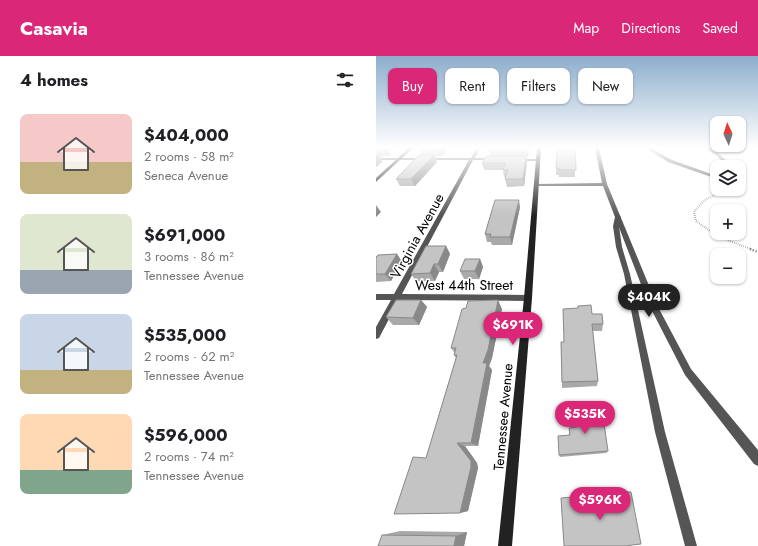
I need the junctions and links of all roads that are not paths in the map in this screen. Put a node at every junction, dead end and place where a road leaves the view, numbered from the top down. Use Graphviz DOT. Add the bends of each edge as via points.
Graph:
graph roads {
  1 [pos="387,171"];
  2 [pos="466,171"];
  3 [pos="538,171"];
  4 [pos="602,171"];
  5 [pos="698,171"];
  6 [pos="710,175"];
  7 [pos="376,181"];
  8 [pos="605,184"];
  9 [pos="537,185"];
  10 [pos="618,217"];
  11 [pos="376,297"];
  12 [pos="397,297"];
  13 [pos="528,298"];
  14 [pos="376,335"];
  15 [pos="758,460"];
  16 [pos="504,546"];
  17 [pos="691,546"];
  1 -- 7 [label="street"];
  2 -- 12 [label="street, Virginia Avenue"];
  3 -- 9 [label="street, Tennessee Avenue"];
  4 -- 8 [label="street"];
  5 -- 6 [label="street"];
  8 -- 9 [label="street"];
  8 -- 10 [label="street"];
  9 -- 13 [label="street, Tennessee Avenue"];
  10 -- 15 [label="street" via="653,305 688,372"];
  10 -- 17 [label="lane" via="616,226 619,247 660,432"];
  11 -- 12 [label="street, West 44th Street"];
  12 -- 13 [label="street, West 44th Street"];
  12 -- 14 [label="street, Virginia Avenue"];
  13 -- 16 [label="street, Tennessee Avenue"];
}
